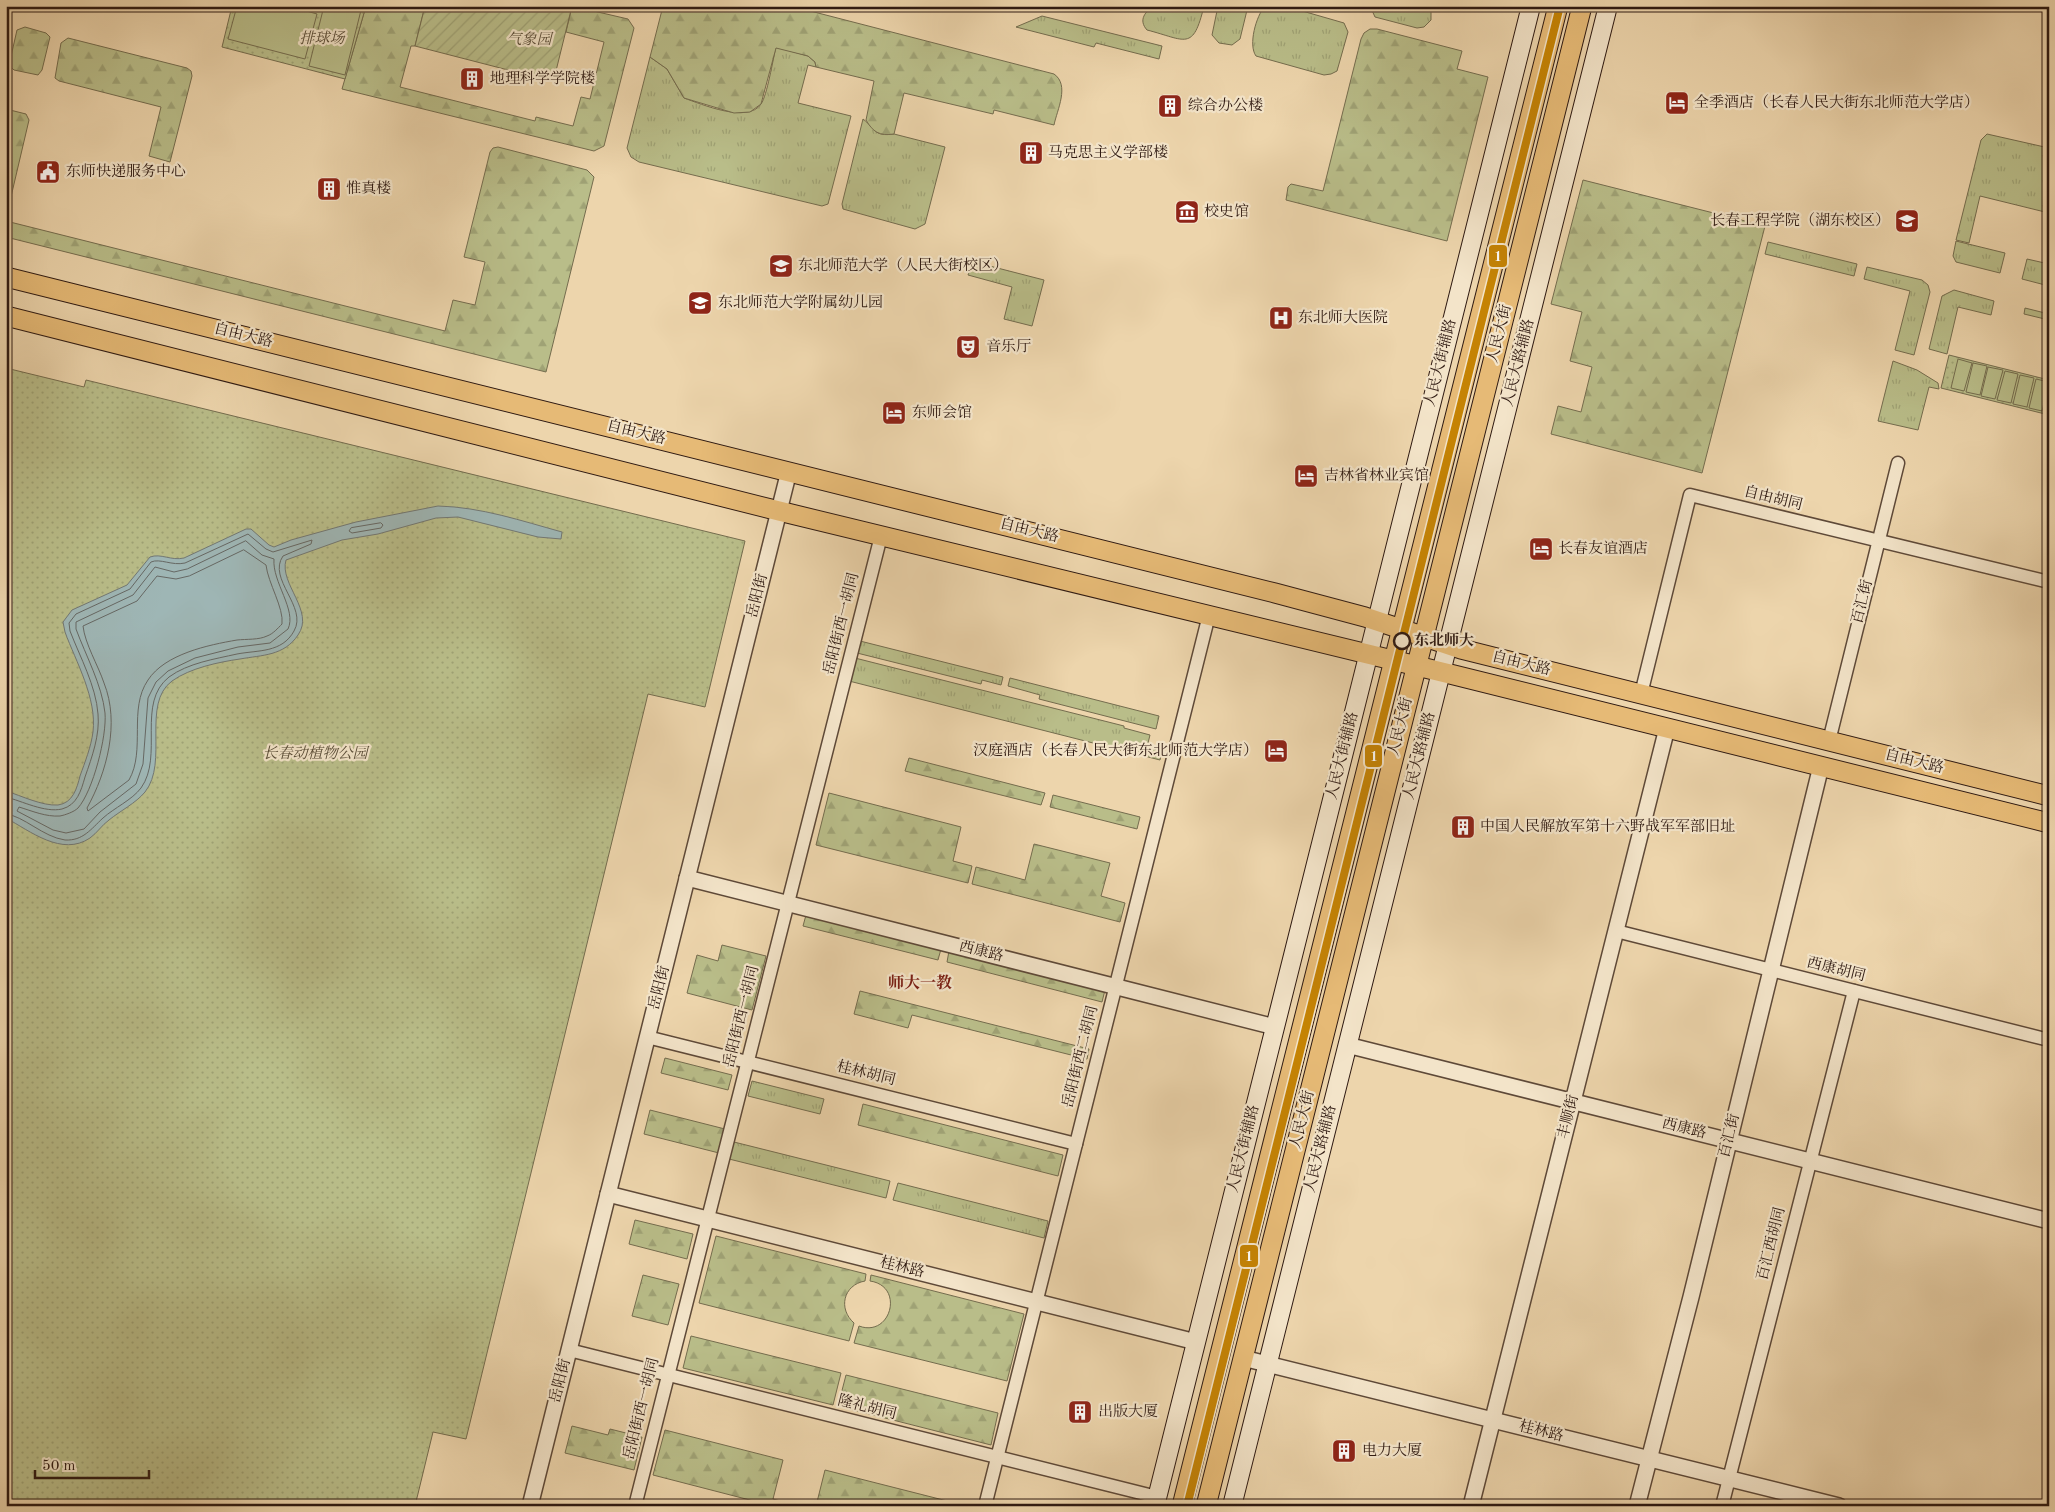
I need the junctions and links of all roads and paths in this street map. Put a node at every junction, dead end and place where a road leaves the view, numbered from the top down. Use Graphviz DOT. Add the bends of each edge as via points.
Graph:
graph roads {
  1 [pos="1531,6"];
  2 [pos="1558,6"];
  3 [pos="1582,6"];
  4 [pos="1608,6"];
  5 [pos="6,277"];
  6 [pos="6,316"];
  7 [pos="1898,463"];
  8 [pos="789,471"];
  9 [pos="779,511"];
  10 [pos="881,536"];
  11 [pos="1878,541"];
  12 [pos="2049,582"];
  13 [pos="1209,615"];
  14 [pos="1377,621"];
  15 [pos="1401,629"];
  16 [pos="1424,637"];
  17 [pos="1448,645"];
  18 [pos="1368,654"];
  19 [pos="1394,660"];
  20 [pos="1417,666"];
  21 [pos="1441,672"];
  22 [pos="1641,694"];
  23 [pos="1668,728"];
  24 [pos="1828,741"];
  25 [pos="1821,766"];
  26 [pos="2049,796"];
  27 [pos="2049,823"];
  28 [pos="687,878"];
  29 [pos="788,903"];
  30 [pos="1616,931"];
  31 [pos="1771,970"];
  32 [pos="1116,986"];
  33 [pos="1854,991"];
  34 [pos="1275,1027"];
  35 [pos="648,1037"];
  36 [pos="2049,1040"];
  37 [pos="1347,1045"];
  38 [pos="747,1062"];
  39 [pos="1572,1102"];
  40 [pos="1728,1141"];
  41 [pos="1076,1144"];
  42 [pos="1810,1161"];
  43 [pos="608,1194"];
  44 [pos="707,1219"];
  45 [pos="2049,1221"];
  46 [pos="1036,1302"];
  47 [pos="1196,1342"];
  48 [pos="569,1350"];
  49 [pos="1243,1358"];
  50 [pos="1267,1364"];
  51 [pos="668,1375"];
  52 [pos="1492,1420"];
  53 [pos="997,1457"];
  54 [pos="1649,1458"];
  55 [pos="1729,1478"];
  56 [pos="1156,1501"];
  57 [pos="530,1506"];
  58 [pos="635,1506"];
  59 [pos="985,1506"];
  60 [pos="1182,1506"];
  61 [pos="1206,1506"];
  62 [pos="1232,1506"];
  63 [pos="1471,1506"];
  64 [pos="1637,1506"];
  65 [pos="1722,1506"];
  66 [pos="1840,1506"];
  1 -- 14 [label="main road, 人民大街辅路"];
  2 -- 15 [label="main road, 人民大街"];
  3 -- 16 [label="main road, 人民大街"];
  4 -- 17 [label="main road, 人民大路辅路"];
  5 -- 8 [label="main road, 自由大路"];
  6 -- 9 [label="main road, 自由大路"];
  7 -- 11 [label="street, 百汇街"];
  8 -- 9 [label="street, 岳阳街"];
  8 -- 14 [label="main road, 自由大路" via="1275,592"];
  9 -- 10 [label="main road, 自由大路"];
  9 -- 28 [label="street, 岳阳街"];
  10 -- 13 [label="main road, 自由大路"];
  10 -- 29 [label="street, 岳阳街西一胡同"];
  11 -- 12 [label="street, 自由胡同"];
  11 -- 22 [label="street, 自由胡同" via="1690,495"];
  11 -- 24 [label="street, 百汇街"];
  13 -- 18 [label="main road, 自由大路"];
  13 -- 32 [label="street, 岳阳街西二胡同"];
  14 -- 15 [label="main road, 自由大路"];
  14 -- 18 [label="main road, 人民大街辅路"];
  15 -- 16 [label="main road, 自由大路"];
  15 -- 19 [label="main road, 人民大街"];
  16 -- 17 [label="main road, 自由大路"];
  16 -- 20 [label="main road, 人民大街"];
  17 -- 21 [label="main road, 人民大路辅路"];
  17 -- 22 [label="main road, 自由大路"];
  18 -- 19 [label="main road, 自由大路"];
  18 -- 34 [label="main road, 人民大街辅路"];
  19 -- 20 [label="main road, 自由大路"];
  19 -- 60 [label="main road, 人民大街"];
  20 -- 21 [label="main road, 自由大路"];
  20 -- 49 [label="main road, 人民大街"];
  21 -- 23 [label="main road, 自由大路"];
  21 -- 37 [label="main road, 人民大路辅路"];
  22 -- 24 [label="main road, 自由大路"];
  23 -- 25 [label="main road, 自由大路"];
  23 -- 30 [label="street, 丰顺街"];
  24 -- 26 [label="main road, 自由大路"];
  25 -- 27 [label="main road, 自由大路"];
  25 -- 31 [label="street, 百汇街"];
  28 -- 29 [label="street, 西康路"];
  28 -- 35 [label="street, 岳阳街"];
  29 -- 32 [label="street, 西康路"];
  29 -- 38 [label="street, 岳阳街西一胡同"];
  30 -- 31 [label="street, 西康胡同"];
  30 -- 39 [label="street, 丰顺街"];
  31 -- 33 [label="street, 西康胡同"];
  31 -- 40 [label="street, 百汇街"];
  32 -- 34 [label="street, 西康路"];
  32 -- 41 [label="street, 岳阳街西二胡同"];
  33 -- 36 [label="street, 西康胡同"];
  33 -- 42 [label="street, 百汇西胡同"];
  34 -- 47 [label="main road, 人民大街辅路"];
  35 -- 38 [label="street, 桂林胡同"];
  35 -- 43 [label="street, 岳阳街"];
  37 -- 39 [label="street, 西康路"];
  37 -- 50 [label="main road, 人民大路辅路"];
  38 -- 41 [label="street, 桂林胡同"];
  38 -- 44 [label="street, 岳阳街西一胡同"];
  39 -- 40 [label="street, 西康路"];
  39 -- 52 [label="street, 丰顺街"];
  40 -- 42 [label="street, 西康路"];
  40 -- 54 [label="street, 百汇街"];
  41 -- 46 [label="street, 岳阳街西二胡同"];
  42 -- 45 [label="street, 西康路"];
  42 -- 55 [label="street, 百汇西胡同"];
  43 -- 44 [label="street, 桂林路"];
  43 -- 48 [label="street, 岳阳街"];
  44 -- 46 [label="street, 桂林路"];
  44 -- 51 [label="street, 岳阳街西一胡同"];
  46 -- 47 [label="street, 桂林路"];
  46 -- 53 [label="street, 岳阳街西二胡同"];
  47 -- 56 [label="main road, 人民大街辅路"];
  48 -- 51 [label="street, 隆礼胡同"];
  48 -- 57 [label="street, 岳阳街"];
  49 -- 50 [label="street, 桂林路"];
  49 -- 61 [label="main road, 人民大街"];
  50 -- 52 [label="street, 桂林路"];
  50 -- 62 [label="main road, 人民大路辅路"];
  51 -- 53 [label="street, 隆礼胡同"];
  51 -- 58 [label="street, 岳阳街西一胡同"];
  52 -- 54 [label="street, 桂林路"];
  52 -- 63 [label="street, 丰顺街"];
  53 -- 56 [label="street, 隆礼胡同"];
  53 -- 59 [label="street, 岳阳街西二胡同"];
  54 -- 55 [label="street, 桂林路"];
  54 -- 64 [label="street, 百汇街"];
  55 -- 65 [label="street, 百汇西胡同"];
  55 -- 66 [label="street, 桂林路"];
}
